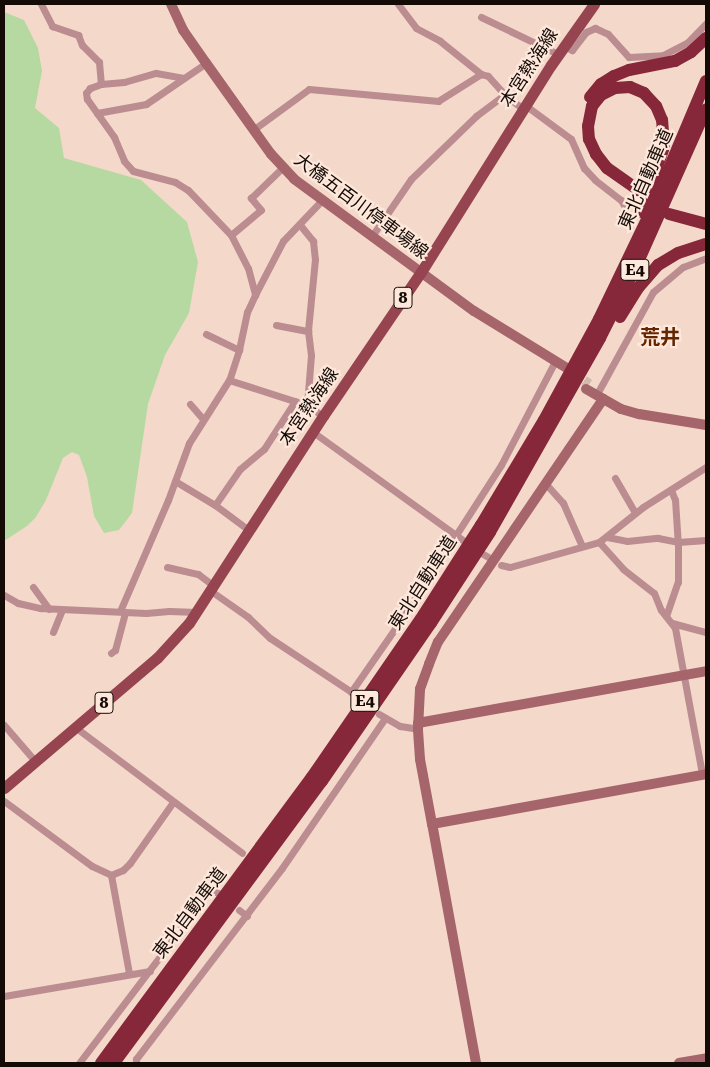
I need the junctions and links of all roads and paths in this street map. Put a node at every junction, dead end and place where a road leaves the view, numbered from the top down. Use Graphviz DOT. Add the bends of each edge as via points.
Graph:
graph roads {
  1 [pos="41,4"];
  2 [pos="171,4"];
  3 [pos="398,4"];
  4 [pos="594,4"];
  5 [pos="481,17"];
  6 [pos="706,23"];
  7 [pos="706,38"];
  8 [pos="561,50"];
  9 [pos="206,63"];
  10 [pos="481,74"];
  11 [pos="184,78"];
  12 [pos="706,81"];
  13 [pos="101,84"];
  14 [pos="504,95"];
  15 [pos="524,107"];
  16 [pos="706,109"];
  17 [pos="97,113"];
  18 [pos="253,130"];
  19 [pos="282,167"];
  20 [pos="322,200"];
  21 [pos="625,207"];
  22 [pos="706,218"];
  23 [pos="706,224"];
  24 [pos="300,225"];
  25 [pos="230,235"];
  26 [pos="372,236"];
  27 [pos="706,244"];
  28 [pos="706,258"];
  29 [pos="421,272"];
  30 [pos="255,294"];
  31 [pos="599,319"];
  32 [pos="276,326"];
  33 [pos="308,330"];
  34 [pos="508,332"];
  35 [pos="206,334"];
  36 [pos="239,350"];
  37 [pos="552,365"];
  38 [pos="230,380"];
  39 [pos="587,387"];
  40 [pos="600,396"];
  41 [pos="294,401"];
  42 [pos="190,404"];
  43 [pos="307,405"];
  44 [pos="323,416"];
  45 [pos="203,419"];
  46 [pos="553,425"];
  47 [pos="706,425"];
  48 [pos="313,432"];
  49 [pos="706,467"];
  50 [pos="615,478"];
  51 [pos="175,481"];
  52 [pos="545,483"];
  53 [pos="671,490"];
  54 [pos="215,505"];
  55 [pos="635,512"];
  56 [pos="250,531"];
  57 [pos="455,534"];
  58 [pos="606,537"];
  59 [pos="706,540"];
  60 [pos="464,541"];
  61 [pos="599,542"];
  62 [pos="678,542"];
  63 [pos="582,546"];
  64 [pos="501,565"];
  65 [pos="167,566"];
  66 [pos="33,587"];
  67 [pos="213,589"];
  68 [pos="4,595"];
  69 [pos="49,609"];
  70 [pos="62,610"];
  71 [pos="122,612"];
  72 [pos="197,612"];
  73 [pos="666,616"];
  74 [pos="672,623"];
  75 [pos="53,632"];
  76 [pos="706,632"];
  77 [pos="111,653"];
  78 [pos="706,671"];
  79 [pos="684,675"];
  80 [pos="351,692"];
  81 [pos="359,697"];
  82 [pos="4,725"];
  83 [pos="418,726"];
  84 [pos="75,727"];
  85 [pos="35,761"];
  86 [pos="704,774"];
  87 [pos="4,788"];
  88 [pos="4,801"];
  89 [pos="173,802"];
  90 [pos="432,824"];
  91 [pos="242,853"];
  92 [pos="111,875"];
  93 [pos="217,892"];
  94 [pos="239,910"];
  95 [pos="247,916"];
  96 [pos="150,971"];
  97 [pos="130,973"];
  98 [pos="4,996"];
  99 [pos="706,1058"];
  100 [pos="79,1063"];
  101 [pos="101,1063"];
  102 [pos="114,1063"];
  103 [pos="136,1063"];
  104 [pos="476,1063"];
  105 [pos="679,1063"];
  1 -- 13 [label="street" via="52,26 78,36 82,45 98,60"];
  2 -- 9 [label="street, 大橋五百川停車場線" via="183,30"];
  3 -- 10 [label="street" via="416,28 440,41"];
  4 -- 8 [label="main road, 本宮熱海線 / 8"];
  5 -- 8 [label="street"];
  6 -- 8 [label="street" via="687,43 662,55 629,57 608,34 595,28 586,32 572,50"];
  7 -- 31 [label="highway" via="675,61 614,76 596,89 584,108 581,131 588,155 608,180 643,198 607,168 596,154 589,139 592,106 615,88 638,90 653,101 662,120 664,148 650,193"];
  8 -- 15 [label="main road, 本宮熱海線 / 8"];
  9 -- 11 [label="street"];
  9 -- 18 [label="street, 大橋五百川停車場線"];
  10 -- 14 [label="street" via="488,76"];
  10 -- 18 [label="street" via="438,101 309,89"];
  11 -- 13 [label="street" via="156,74"];
  11 -- 17 [label="street" via="146,104"];
  12 -- 31 [label="highway, 東北自動車道 / E4" via="651,211"];
  13 -- 17 [label="street" via="86,93 88,102"];
  14 -- 15 [label="street"];
  14 -- 26 [label="street" via="476,116 411,179"];
  15 -- 21 [label="street" via="571,139 584,168"];
  15 -- 29 [label="main road, 本宮熱海線 / 8"];
  16 -- 46 [label="highway, 東北自動車道 / E4" via="634,271"];
  17 -- 25 [label="street" via="114,136 128,167 182,185"];
  18 -- 19 [label="street, 大橋五百川停車場線"];
  19 -- 20 [label="street, 大橋五百川停車場線"];
  19 -- 25 [label="street" via="251,198 261,210"];
  20 -- 24 [label="street"];
  20 -- 26 [label="street, 大橋五百川停車場線"];
  22 -- 23 [label="highway" via="670,211"];
  24 -- 30 [label="street" via="280,246"];
  24 -- 33 [label="street" via="313,241 315,259"];
  25 -- 30 [label="street" via="248,268"];
  26 -- 29 [label="street, 大橋五百川停車場線"];
  27 -- 46 [label="highway" via="678,253 649,274"];
  28 -- 40 [label="street" via="683,267 653,292"];
  29 -- 34 [label="street, 大橋五百川停車場線"];
  29 -- 44 [label="main road, 本宮熱海線 / 8"];
  30 -- 36 [label="street"];
  31 -- 101 [label="highway, 東北自動車道 / E4" via="520,462 424,614 312,777"];
  32 -- 33 [label="street"];
  33 -- 43 [label="street" via="311,355"];
  34 -- 37 [label="street, 大橋五百川停車場線"];
  34 -- 37 [label="street, 大橋五百川停車場線" via="564,369"];
  35 -- 36 [label="street"];
  36 -- 38 [label="street"];
  37 -- 57 [label="street" via="501,465"];
  38 -- 41 [label="street"];
  38 -- 45 [label="street"];
  39 -- 40 [label="street"];
  40 -- 47 [label="street" via="639,414"];
  40 -- 52 [label="street"];
  41 -- 43 [label="street"];
  41 -- 54 [label="street" via="264,449 236,473"];
  42 -- 45 [label="street"];
  43 -- 44 [label="street"];
  44 -- 48 [label="main road, 本宮熱海線 / 8"];
  45 -- 51 [label="street" via="189,443"];
  46 -- 102 [label="highway, 東北自動車道 / E4" via="490,532 380,697"];
  48 -- 56 [label="main road, 本宮熱海線 / 8"];
  48 -- 57 [label="street"];
  49 -- 53 [label="street"];
  50 -- 55 [label="street"];
  51 -- 54 [label="street"];
  51 -- 71 [label="street"];
  52 -- 63 [label="street" via="563,503"];
  52 -- 83 [label="street" via="438,642 420,689"];
  53 -- 55 [label="street"];
  53 -- 62 [label="street" via="675,500"];
  54 -- 56 [label="street"];
  55 -- 58 [label="street"];
  56 -- 67 [label="main road, 本宮熱海線 / 8"];
  57 -- 60 [label="street"];
  57 -- 80 [label="street"];
  58 -- 61 [label="street"];
  58 -- 62 [label="street" via="628,541 658,538"];
  59 -- 62 [label="street"];
  61 -- 63 [label="street"];
  61 -- 73 [label="street" via="623,569 654,593"];
  62 -- 73 [label="street" via="678,582"];
  63 -- 64 [label="street" via="510,566"];
  65 -- 67 [label="street" via="198,574"];
  66 -- 69 [label="street"];
  67 -- 72 [label="main road, 本宮熱海線 / 8"];
  67 -- 80 [label="street" via="270,638"];
  68 -- 69 [label="street" via="27,606"];
  69 -- 70 [label="street"];
  70 -- 71 [label="street"];
  70 -- 75 [label="street"];
  71 -- 72 [label="street"];
  71 -- 77 [label="street" via="115,650"];
  72 -- 84 [label="main road, 本宮熱海線 / 8" via="168,647"];
  73 -- 74 [label="street"];
  74 -- 76 [label="street"];
  74 -- 79 [label="street"];
  78 -- 79 [label="street"];
  79 -- 83 [label="street"];
  79 -- 86 [label="street"];
  80 -- 81 [label="street"];
  82 -- 85 [label="street"];
  83 -- 90 [label="street" via="420,759"];
  83 -- 95 [label="street" via="400,726 382,716"];
  84 -- 85 [label="main road, 本宮熱海線 / 8"];
  84 -- 89 [label="street"];
  85 -- 87 [label="main road, 本宮熱海線 / 8"];
  86 -- 90 [label="street"];
  88 -- 92 [label="street" via="92,866"];
  89 -- 91 [label="street"];
  89 -- 92 [label="street" via="130,863"];
  90 -- 104 [label="street"];
  92 -- 97 [label="street"];
  93 -- 96 [label="street" via="209,892"];
  94 -- 95 [label="street"];
  95 -- 103 [label="street"];
  96 -- 97 [label="street"];
  96 -- 100 [label="street"];
  97 -- 98 [label="street"];
  99 -- 105 [label="street"];
}
